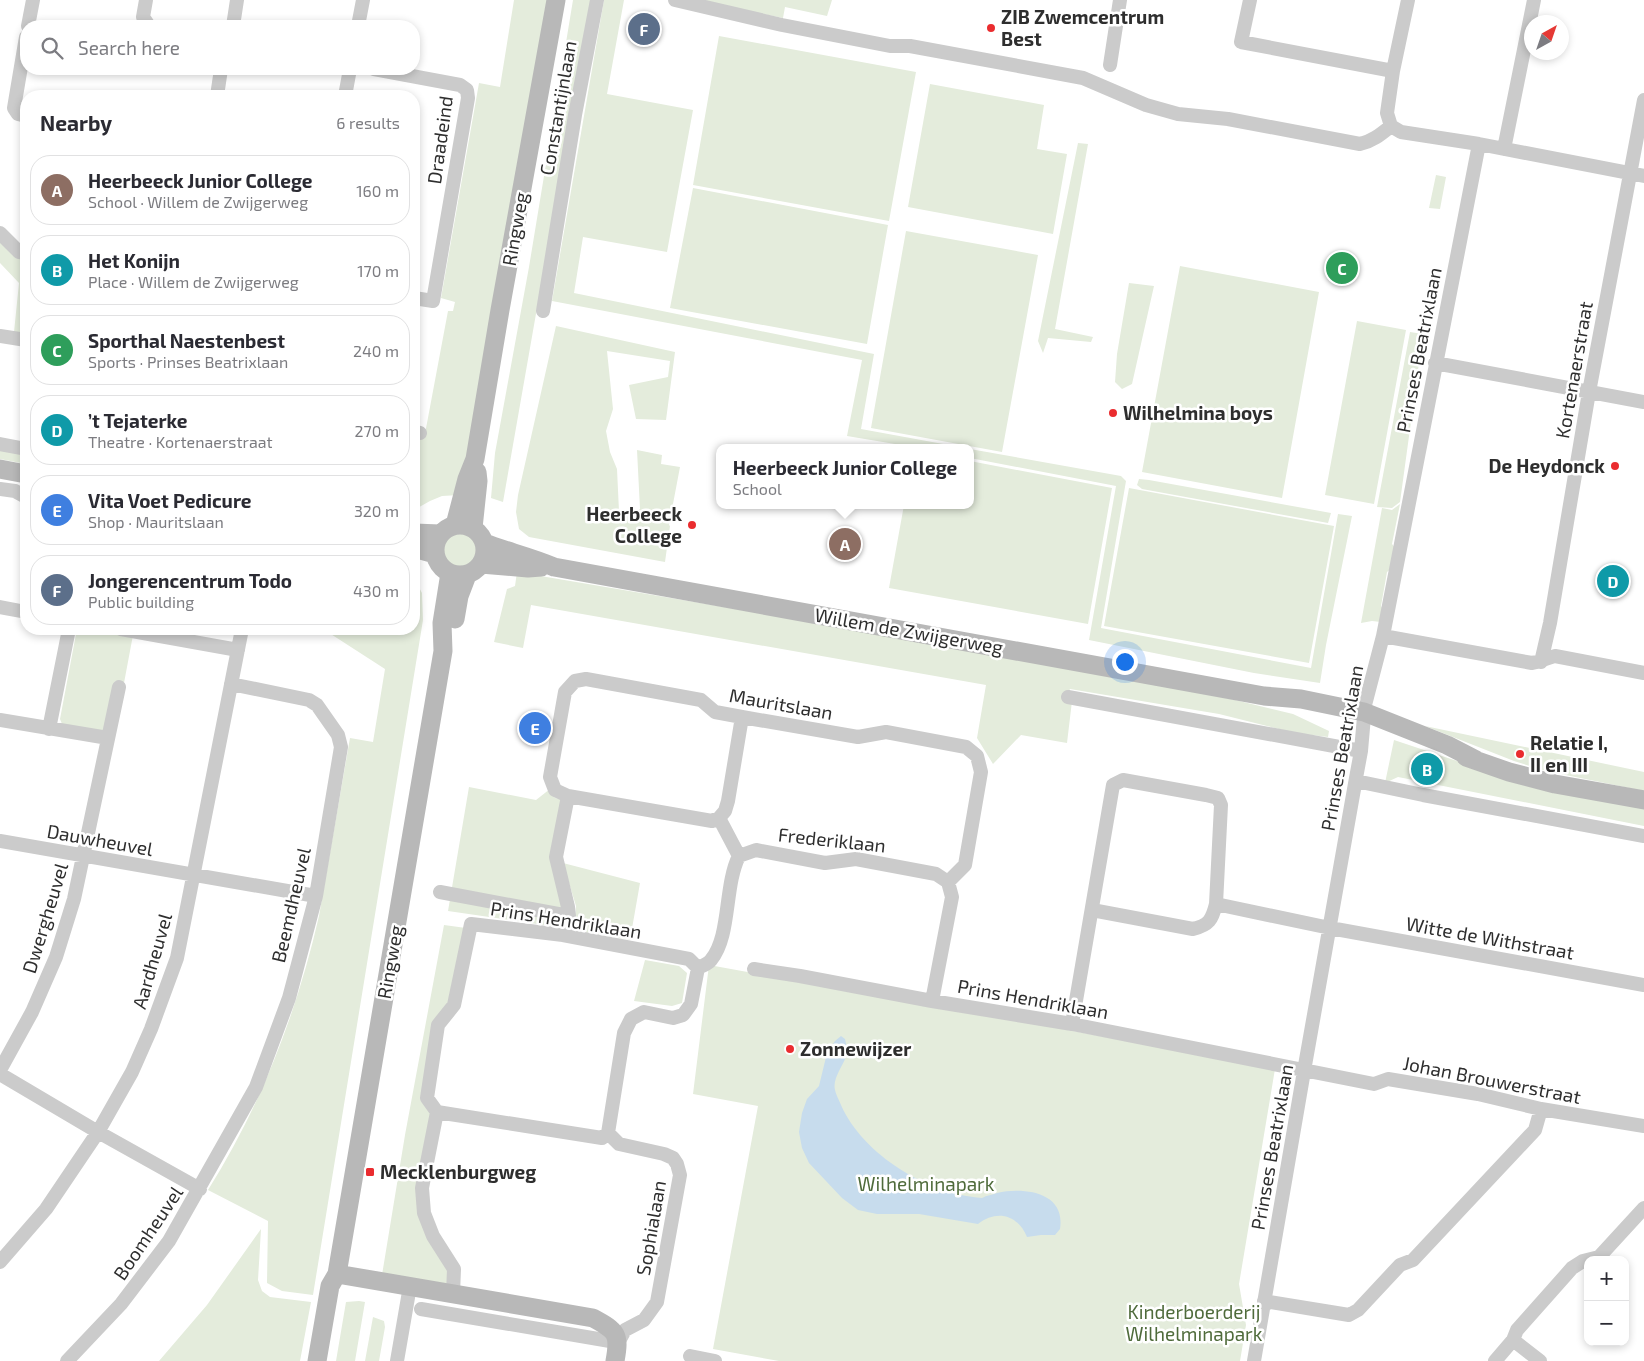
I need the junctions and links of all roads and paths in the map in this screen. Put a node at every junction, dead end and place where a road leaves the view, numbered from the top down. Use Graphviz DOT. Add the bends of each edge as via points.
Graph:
graph roads {
  1 [pos="33,0"];
  2 [pos="146,0"];
  3 [pos="237,0"];
  4 [pos="363,0"];
  5 [pos="556,0"];
  6 [pos="597,0"];
  7 [pos="675,0"];
  8 [pos="1120,0"];
  9 [pos="1250,0"];
  10 [pos="1408,0"];
  11 [pos="1534,0"];
  12 [pos="29,20"];
  13 [pos="145,20"];
  14 [pos="234,20"];
  15 [pos="359,20"];
  16 [pos="1110,65"];
  17 [pos="1393,71"];
  18 [pos="20,72"];
  19 [pos="220,75"];
  20 [pos="349,75"];
  21 [pos="406,75"];
  22 [pos="218,90"];
  23 [pos="346,90"];
  24 [pos="1644,100"];
  25 [pos="20,114"];
  26 [pos="1391,126"];
  27 [pos="1479,144"];
  28 [pos="1504,149"];
  29 [pos="1630,173"];
  30 [pos="1644,176"];
  31 [pos="0,232"];
  32 [pos="20,252"];
  33 [pos="420,299"];
  34 [pos="543,311"];
  35 [pos="0,336"];
  36 [pos="20,339"];
  37 [pos="1435,364"];
  38 [pos="1589,392"];
  39 [pos="1644,402"];
  40 [pos="0,444"];
  41 [pos="20,448"];
  42 [pos="0,469"];
  43 [pos="20,473"];
  44 [pos="0,489"];
  45 [pos="20,494"];
  46 [pos="456,529"];
  47 [pos="420,532"];
  48 [pos="484,543"];
  49 [pos="420,550"];
  50 [pos="434,554"];
  51 [pos="554,567"];
  52 [pos="466,571"];
  53 [pos="0,608"];
  54 [pos="20,611"];
  55 [pos="68,635"];
  56 [pos="154,635"];
  57 [pos="241,635"];
  58 [pos="1383,636"];
  59 [pos="238,650"];
  60 [pos="1541,662"];
  61 [pos="1644,673"];
  62 [pos="231,684"];
  63 [pos="119,687"];
  64 [pos="1068,697"];
  65 [pos="742,717"];
  66 [pos="1364,717"];
  67 [pos="0,720"];
  68 [pos="50,730"];
  69 [pos="108,738"];
  70 [pos="1361,752"];
  71 [pos="1356,781"];
  72 [pos="568,796"];
  73 [pos="1644,800"];
  74 [pos="719,818"];
  75 [pos="1644,836"];
  76 [pos="0,841"];
  77 [pos="84,856"];
  78 [pos="739,856"];
  79 [pos="194,875"];
  80 [pos="948,882"];
  81 [pos="440,892"];
  82 [pos="316,896"];
  83 [pos="1216,904"];
  84 [pos="1092,910"];
  85 [pos="569,916"];
  86 [pos="1330,928"];
  87 [pos="563,936"];
  88 [pos="704,965"];
  89 [pos="754,969"];
  90 [pos="1644,984"];
  91 [pos="932,1001"];
  92 [pos="1072,1024"];
  93 [pos="1304,1071"];
  94 [pos="0,1072"];
  95 [pos="1541,1109"];
  96 [pos="437,1112"];
  97 [pos="1644,1126"];
  98 [pos="98,1132"];
  99 [pos="608,1133"];
  100 [pos="200,1189"];
  101 [pos="1644,1208"];
  102 [pos="0,1262"];
  103 [pos="337,1274"];
  104 [pos="410,1286"];
  105 [pos="458,1295"];
  106 [pos="1264,1301"];
  107 [pos="421,1309"];
  108 [pos="461,1315"];
  109 [pos="1513,1340"];
  110 [pos="615,1348"];
  111 [pos="690,1356"];
  112 [pos="67,1361"];
  113 [pos="317,1361"];
  114 [pos="329,1361"];
  115 [pos="397,1361"];
  116 [pos="715,1361"];
  117 [pos="1254,1361"];
  118 [pos="1495,1361"];
  119 [pos="1540,1361"];
  1 -- 12 [label="street"];
  2 -- 13 [label="street"];
  3 -- 14 [label="street"];
  4 -- 15 [label="street"];
  5 -- 46 [label="main road, Ringweg" via="475,459 478,481"];
  6 -- 34 [label="street, Constantijnlaan"];
  7 -- 26 [label="street" via="890,46 910,46 1083,78 1146,105 1178,114 1228,119 1360,144 1380,136"];
  8 -- 16 [label="street"];
  9 -- 17 [label="street" via="1241,42"];
  10 -- 17 [label="street"];
  11 -- 28 [label="street"];
  17 -- 26 [label="street" via="1387,113"];
  18 -- 25 [label="street" via="14,108"];
  19 -- 22 [label="street"];
  20 -- 23 [label="street"];
  21 -- 33 [label="street, Draadeind" via="460,85 467,90 468,98 433,301"];
  24 -- 29 [label="street, Kortenaerstraat"];
  26 -- 27 [label="street" via="1401,132"];
  27 -- 28 [label="street"];
  27 -- 37 [label="street, Prinses Beatrixlaan"];
  28 -- 29 [label="street"];
  29 -- 30 [label="street"];
  29 -- 38 [label="street, Kortenaerstraat"];
  31 -- 32 [label="street"];
  35 -- 36 [label="street"];
  37 -- 38 [label="street"];
  37 -- 58 [label="street, Prinses Beatrixlaan"];
  38 -- 39 [label="street"];
  38 -- 60 [label="street, Kortenaerstraat"];
  40 -- 41 [label="street"];
  42 -- 43 [label="main road"];
  44 -- 45 [label="street"];
  46 -- 47 [label="main road"];
  46 -- 48 [label="main road" via="481,536"];
  46 -- 50 [label="main road" via="435,546"];
  48 -- 51 [label="main road, Willem de Zwijgerweg"];
  48 -- 52 [label="main road" via="485,556"];
  49 -- 50 [label="main road"];
  50 -- 52 [label="main road" via="442,568"];
  51 -- 52 [label="main road, Willem de Zwijgerweg"];
  51 -- 66 [label="main road, Willem de Zwijgerweg" via="1264,696 1301,699"];
  52 -- 103 [label="main road, Ringweg" via="454,625 443,651"];
  53 -- 54 [label="street"];
  55 -- 68 [label="street"];
  56 -- 59 [label="street"];
  57 -- 59 [label="street, Aardheuvel"];
  58 -- 60 [label="street"];
  58 -- 66 [label="street, Prinses Beatrixlaan"];
  59 -- 62 [label="street, Aardheuvel"];
  60 -- 61 [label="street" via="1555,656"];
  62 -- 79 [label="street, Aardheuvel"];
  62 -- 82 [label="street, Beemdheuvel" via="309,700 318,705 338,735 341,747"];
  63 -- 69 [label="street, Dwergheuvel"];
  64 -- 70 [label="street"];
  65 -- 72 [label="street, Mauritslaan" via="715,712 701,700 586,679 574,682 565,692 550,777 556,790"];
  65 -- 74 [label="street" via="728,801"];
  65 -- 80 [label="street, Mauritslaan" via="858,737 886,732 966,747 977,756 981,772 965,865"];
  66 -- 70 [label="street, Prinses Beatrixlaan"];
  66 -- 73 [label="main road, Willem de Zwijgerweg" via="1448,745 1476,760 1510,772 1555,784"];
  67 -- 68 [label="street"];
  68 -- 69 [label="street"];
  69 -- 77 [label="street, Dwergheuvel"];
  70 -- 71 [label="street, Prinses Beatrixlaan"];
  71 -- 75 [label="street"];
  71 -- 86 [label="street, Prinses Beatrixlaan"];
  72 -- 74 [label="street" via="712,821"];
  72 -- 85 [label="street" via="556,857"];
  74 -- 78 [label="street"];
  76 -- 77 [label="street, Dauwheuvel"];
  77 -- 79 [label="street, Dauwheuvel"];
  77 -- 94 [label="street, Dwergheuvel" via="56,957 32,1012"];
  78 -- 80 [label="street, Frederiklaan" via="756,850 825,862 856,859 936,874"];
  78 -- 88 [label="street" via="733,867 720,945"];
  79 -- 82 [label="street, Dauwheuvel"];
  79 -- 98 [label="street, Aardheuvel" via="177,958 151,1029 132,1072"];
  80 -- 91 [label="street" via="952,897"];
  81 -- 85 [label="street"];
  82 -- 100 [label="street, Beemdheuvel" via="289,998 256,1087"];
  83 -- 84 [label="street" via="1212,918 1203,927 1193,929"];
  83 -- 84 [label="street" via="1221,806 1218,798 1123,780 1113,785"];
  83 -- 86 [label="street, Witte de Withstraat"];
  84 -- 92 [label="street"];
  85 -- 87 [label="street"];
  86 -- 90 [label="street, Witte de Withstraat"];
  86 -- 93 [label="street, Prinses Beatrixlaan"];
  87 -- 88 [label="street, Prins Hendriklaan" via="689,959"];
  87 -- 96 [label="street, Prins Hendriklaan" via="471,924 454,1005 438,1025 427,1098"];
  88 -- 99 [label="street" via="691,1004 683,1015 673,1018 644,1012 631,1019 624,1033"];
  89 -- 91 [label="street, Prins Hendriklaan"];
  91 -- 92 [label="street, Prins Hendriklaan"];
  92 -- 93 [label="street, Prins Hendriklaan"];
  93 -- 95 [label="street, Johan Brouwerstraat" via="1374,1084 1388,1079 1478,1094"];
  93 -- 106 [label="street, Prinses Beatrixlaan"];
  94 -- 98 [label="street, Boomheuvel"];
  95 -- 97 [label="street, Johan Brouwerstraat"];
  95 -- 106 [label="street" via="1535,1130 1413,1260 1400,1265 1358,1310 1349,1315"];
  96 -- 99 [label="street" via="602,1138"];
  96 -- 105 [label="street" via="422,1188 424,1212 433,1236 454,1269"];
  98 -- 100 [label="street, Boomheuvel"];
  98 -- 102 [label="street, Aardheuvel" via="46,1209"];
  99 -- 110 [label="street, Sophialaan" via="619,1144 673,1158 680,1175 657,1302 644,1320 625,1330"];
  100 -- 112 [label="street, Boomheuvel" via="169,1241 127,1296"];
  101 -- 109 [label="street" via="1600,1256 1572,1268 1517,1330"];
  103 -- 104 [label="main road"];
  103 -- 113 [label="main road, Ringweg" via="330,1286"];
  103 -- 114 [label="main road, Ringweg" via="341,1290"];
  104 -- 105 [label="main road"];
  104 -- 115 [label="street"];
  105 -- 108 [label="street"];
  105 -- 110 [label="main road" via="593,1318 611,1328"];
  106 -- 117 [label="street, Prinses Beatrixlaan"];
  107 -- 108 [label="street"];
  108 -- 110 [label="street"];
  109 -- 118 [label="street"];
  109 -- 119 [label="street"];
  111 -- 116 [label="street"];
}
